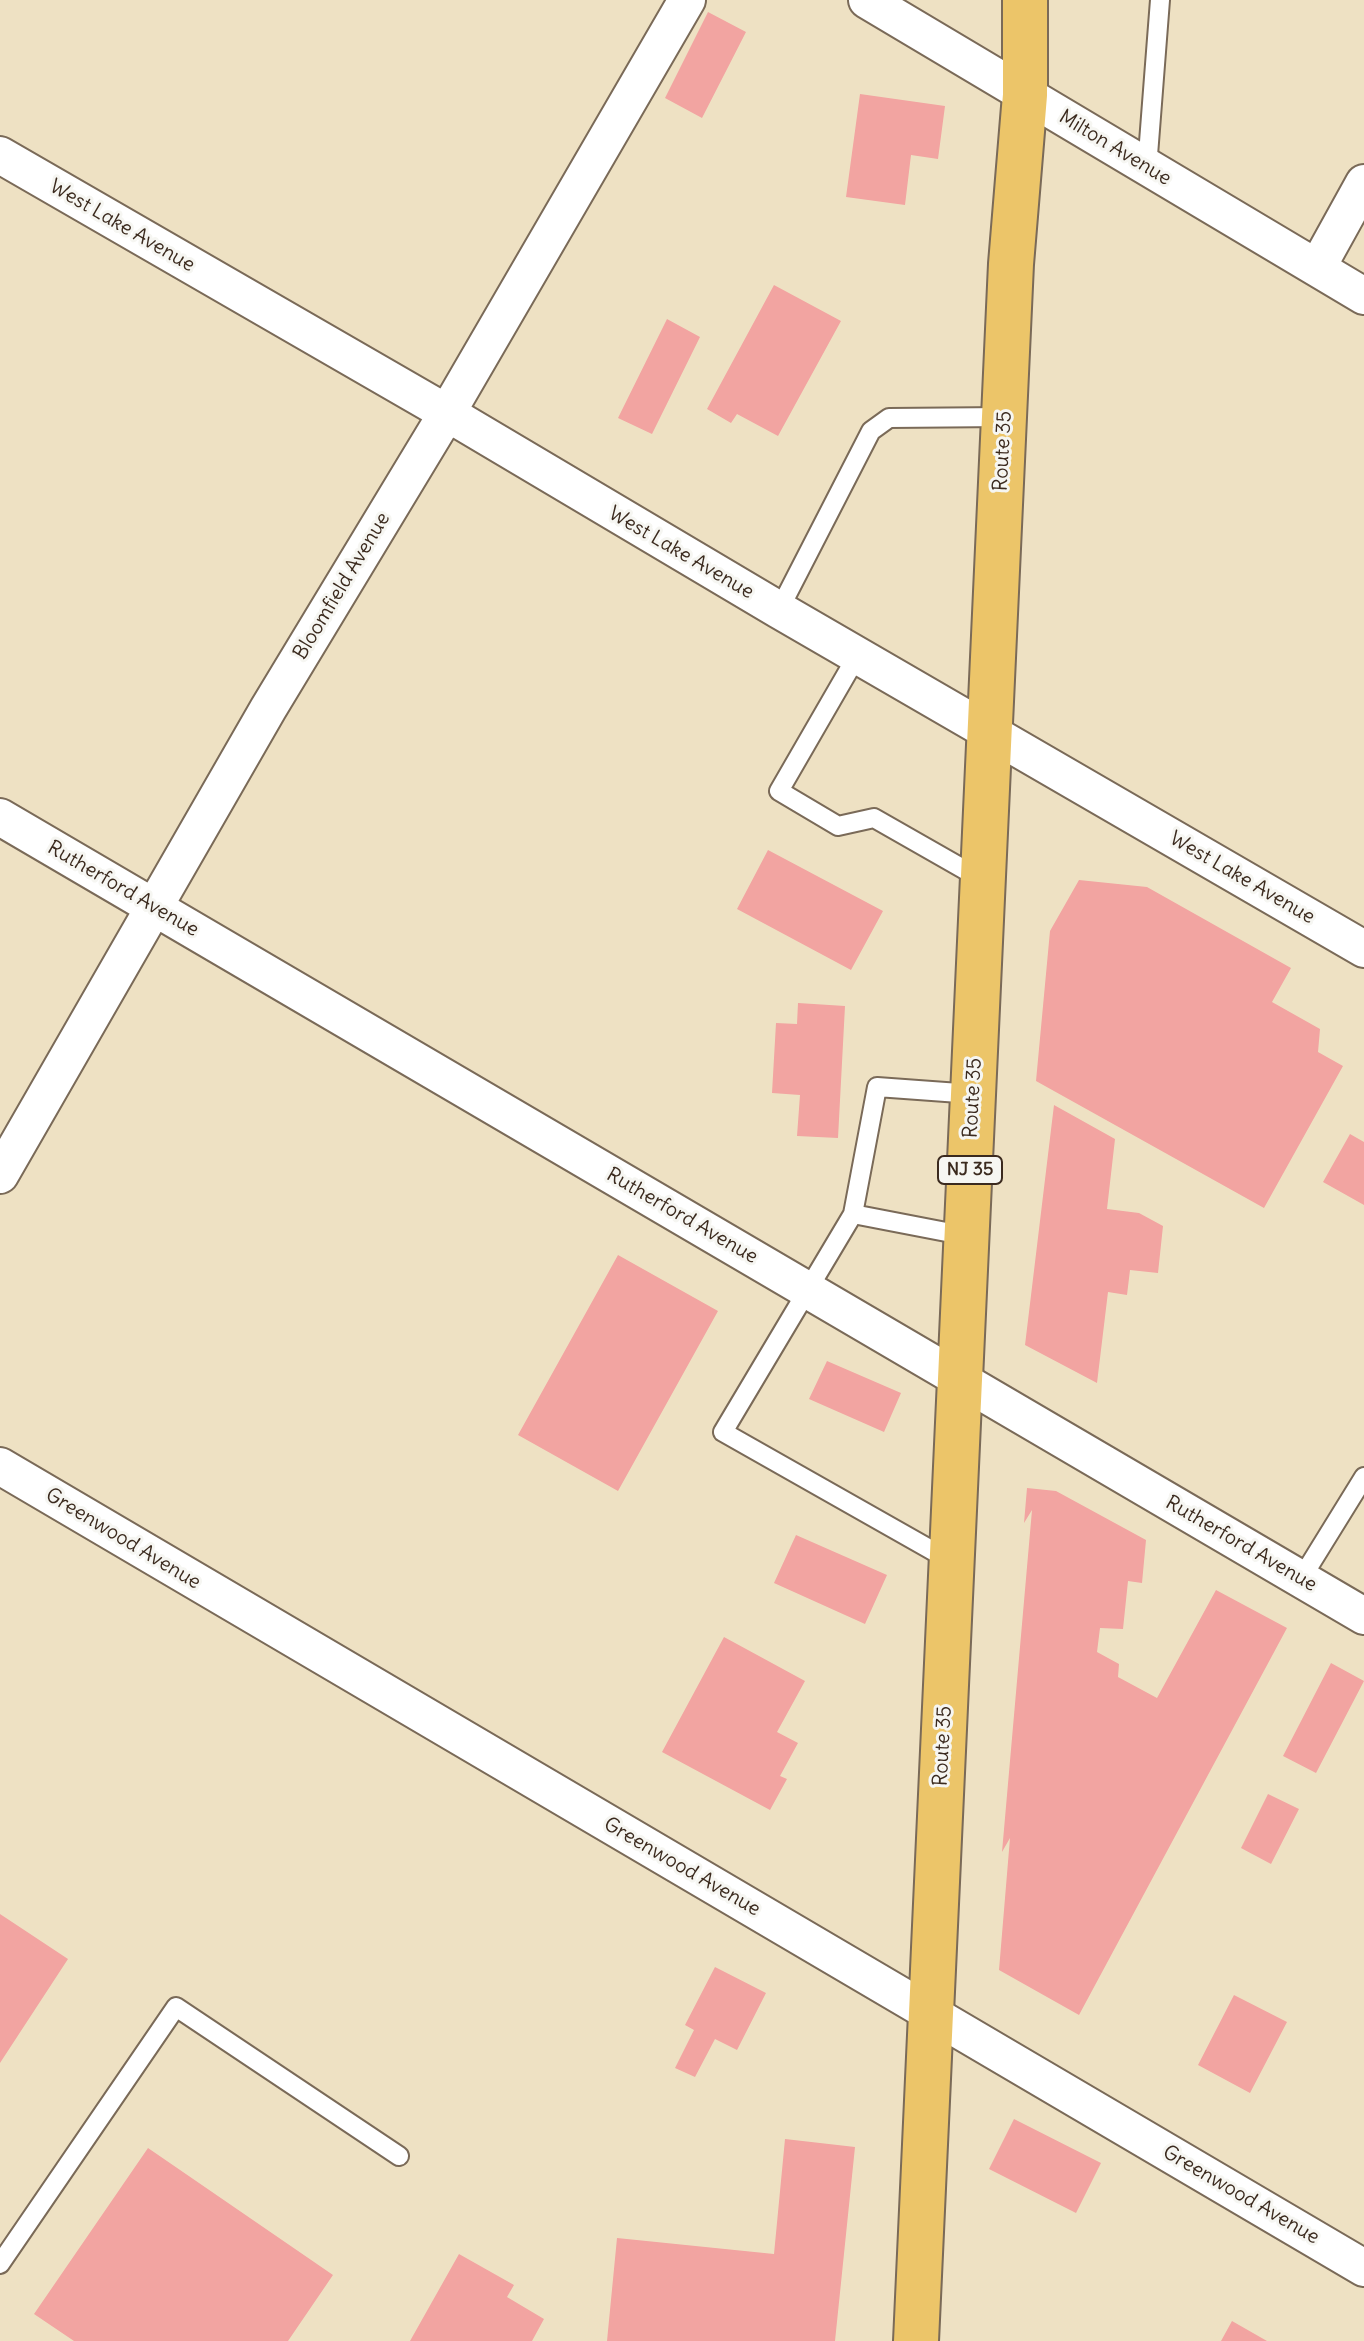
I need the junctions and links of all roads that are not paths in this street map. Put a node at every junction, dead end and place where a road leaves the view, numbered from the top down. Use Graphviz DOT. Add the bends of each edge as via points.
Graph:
graph roads {
  1 [pos="687,0"];
  2 [pos="867,0"];
  3 [pos="1025,0"];
  4 [pos="1160,0"];
  5 [pos="1025,95"];
  6 [pos="0,155"];
  7 [pos="1147,168"];
  8 [pos="1364,183"];
  9 [pos="1317,268"];
  10 [pos="1364,296"];
  11 [pos="447,413"];
  12 [pos="1005,417"];
  13 [pos="779,610"];
  14 [pos="857,656"];
  15 [pos="990,733"];
  16 [pos="0,817"];
  17 [pos="983,880"];
  18 [pos="154,908"];
  19 [pos="1364,949"];
  20 [pos="973,1094"];
  21 [pos="0,1175"];
  22 [pos="853,1214"];
  23 [pos="967,1236"];
  24 [pos="808,1290"];
  25 [pos="960,1380"];
  26 [pos="0,1466"];
  27 [pos="1364,1477"];
  28 [pos="952,1561"];
  29 [pos="1301,1579"];
  30 [pos="1364,1616"];
  31 [pos="930,2013"];
  32 [pos="399,2156"];
  33 [pos="0,2264"];
  34 [pos="1364,2268"];
  35 [pos="916,2341"];
  1 -- 11 [label="street, Bloomfield Avenue"];
  2 -- 5 [label="street, Milton Avenue"];
  3 -- 5 [label="main road, Route 35 / NJ 35"];
  4 -- 7 [label="lane"];
  5 -- 7 [label="street, Milton Avenue"];
  5 -- 12 [label="main road, Route 35 / NJ 35"];
  6 -- 11 [label="street, West Lake Avenue"];
  7 -- 9 [label="street, Milton Avenue"];
  8 -- 9 [label="street"];
  9 -- 10 [label="street, Milton Avenue"];
  11 -- 13 [label="street, West Lake Avenue"];
  11 -- 18 [label="street, Bloomfield Avenue"];
  12 -- 13 [label="lane" via="889,418 871,431"];
  12 -- 15 [label="main road, Route 35 / NJ 35"];
  13 -- 14 [label="street, West Lake Avenue"];
  14 -- 15 [label="street, West Lake Avenue"];
  14 -- 17 [label="lane" via="779,791 838,826 874,818"];
  15 -- 17 [label="main road, Route 35 / NJ 35"];
  15 -- 19 [label="street, West Lake Avenue"];
  16 -- 18 [label="street, Rutherford Avenue"];
  17 -- 20 [label="main road, Route 35 / NJ 35"];
  18 -- 21 [label="street, Bloomfield Avenue"];
  18 -- 24 [label="street, Rutherford Avenue"];
  20 -- 22 [label="lane" via="877,1087"];
  20 -- 23 [label="main road, Route 35 / NJ 35"];
  22 -- 23 [label="lane"];
  22 -- 24 [label="lane"];
  23 -- 25 [label="main road, Route 35 / NJ 35"];
  24 -- 25 [label="street, Rutherford Avenue"];
  24 -- 28 [label="lane" via="723,1432"];
  25 -- 28 [label="main road, Route 35 / NJ 35"];
  25 -- 29 [label="street, Rutherford Avenue"];
  26 -- 31 [label="street, Greenwood Avenue"];
  27 -- 29 [label="lane"];
  28 -- 31 [label="main road, Route 35 / NJ 35"];
  29 -- 30 [label="street, Rutherford Avenue"];
  31 -- 34 [label="street, Greenwood Avenue"];
  31 -- 35 [label="main road, Route 35 / NJ 35"];
  32 -- 33 [label="lane" via="176,2007"];
}
